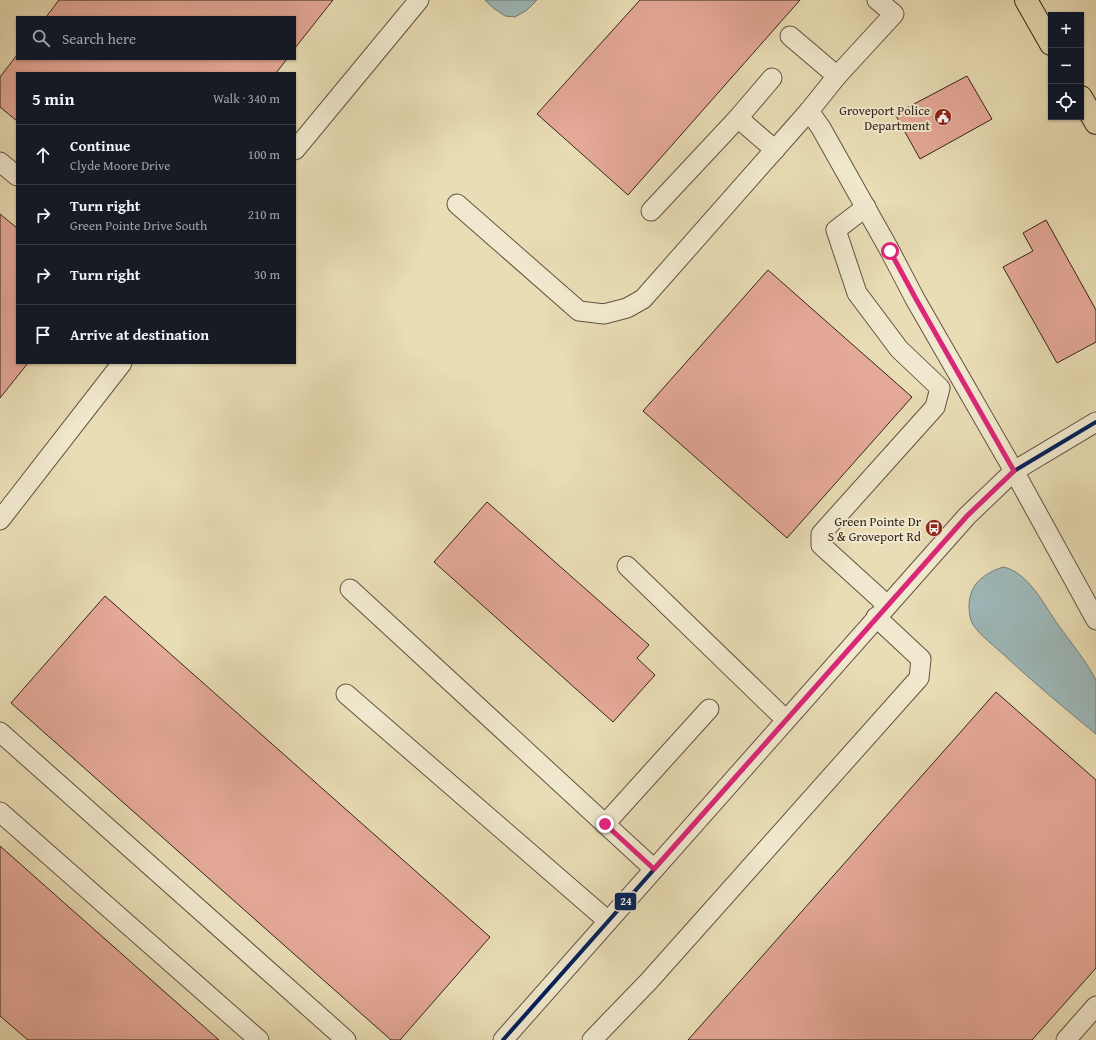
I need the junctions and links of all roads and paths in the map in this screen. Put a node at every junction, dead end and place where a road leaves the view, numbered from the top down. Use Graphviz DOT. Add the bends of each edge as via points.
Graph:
graph roads {
  1 [pos="419,0"];
  2 [pos="877,0"];
  3 [pos="1026,0"];
  4 [pos="790,36"];
  5 [pos="1048,39"];
  6 [pos="837,76"];
  7 [pos="772,78"];
  8 [pos="1084,101"];
  9 [pos="809,111"];
  10 [pos="738,118"];
  11 [pos="1096,123"];
  12 [pos="296,149"];
  13 [pos="774,150"];
  14 [pos="0,162"];
  15 [pos="16,175"];
  16 [pos="457,204"];
  17 [pos="866,208"];
  18 [pos="651,211"];
  19 [pos="121,364"];
  20 [pos="960,377"];
  21 [pos="940,388"];
  22 [pos="1096,422"];
  23 [pos="1014,471"];
  24 [pos="0,520"];
  25 [pos="627,566"];
  26 [pos="350,589"];
  27 [pos="882,611"];
  28 [pos="1096,620"];
  29 [pos="346,694"];
  30 [pos="709,709"];
  31 [pos="786,720"];
  32 [pos="0,732"];
  33 [pos="0,812"];
  34 [pos="605,824"];
  35 [pos="654,869"];
  36 [pos="608,921"];
  37 [pos="1096,1006"];
  38 [pos="259,1040"];
  39 [pos="346,1040"];
  40 [pos="503,1040"];
  41 [pos="592,1040"];
  42 [pos="1066,1040"];
  1 -- 12 [label="street"];
  2 -- 6 [label="street" via="894,14"];
  3 -- 5 [label="main road"];
  4 -- 6 [label="street"];
  6 -- 9 [label="street"];
  7 -- 10 [label="street"];
  8 -- 11 [label="main road"];
  9 -- 13 [label="street"];
  9 -- 17 [label="street" via="822,128"];
  10 -- 13 [label="street"];
  10 -- 18 [label="street"];
  13 -- 16 [label="street" via="643,299 627,308 604,314 578,311"];
  14 -- 15 [label="street"];
  17 -- 20 [label="street"];
  17 -- 21 [label="street" via="836,230 857,293 899,349"];
  19 -- 24 [label="street"];
  20 -- 21 [label="street"];
  20 -- 23 [label="street"];
  21 -- 27 [label="street" via="935,407 821,534 821,545"];
  22 -- 23 [label="street"];
  23 -- 27 [label="street" via="967,516"];
  23 -- 28 [label="street"];
  25 -- 31 [label="street"];
  26 -- 34 [label="street"];
  27 -- 31 [label="street"];
  27 -- 41 [label="street" via="921,659 919,678 649,981"];
  29 -- 36 [label="street"];
  30 -- 34 [label="street"];
  31 -- 35 [label="street"];
  32 -- 39 [label="street"];
  33 -- 38 [label="street"];
  34 -- 35 [label="street"];
  35 -- 36 [label="street"];
  36 -- 40 [label="street"];
  37 -- 42 [label="street"];
}
